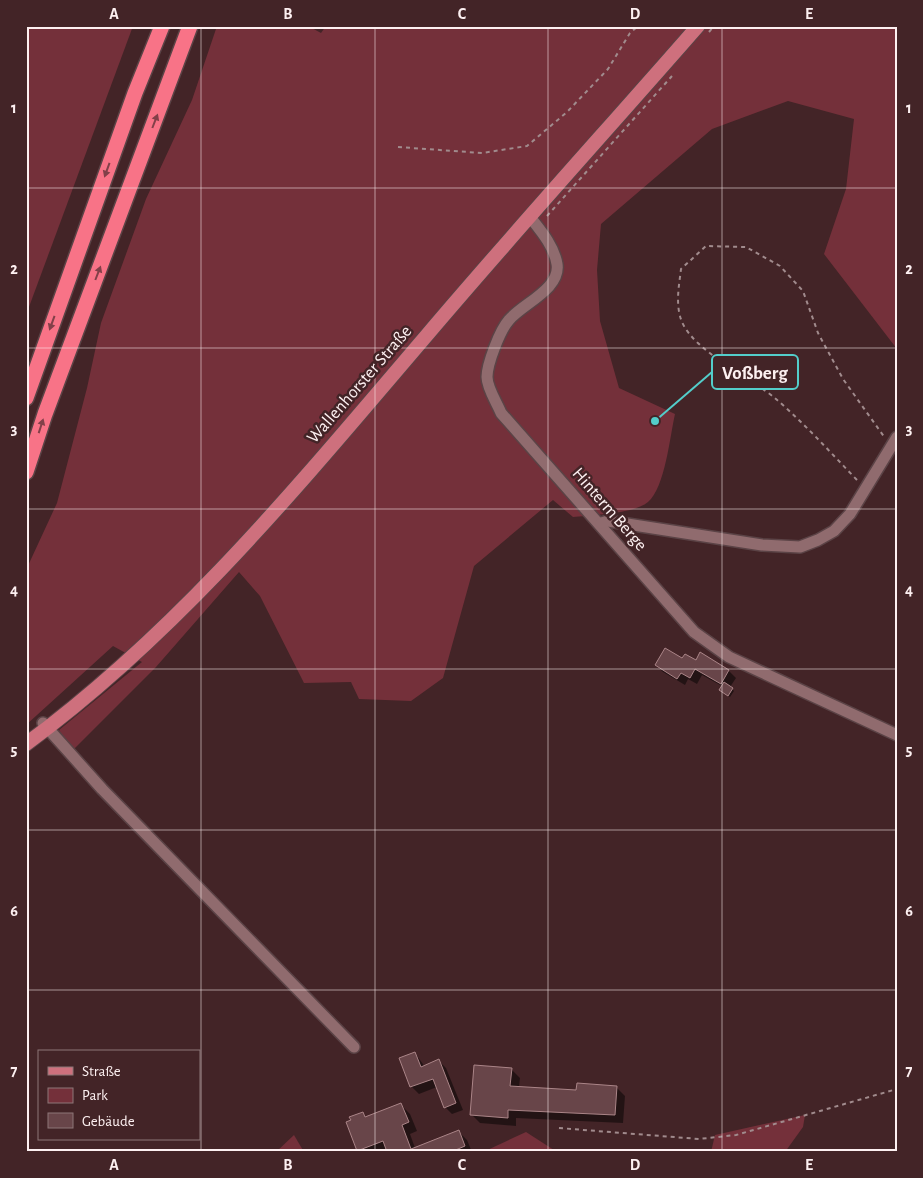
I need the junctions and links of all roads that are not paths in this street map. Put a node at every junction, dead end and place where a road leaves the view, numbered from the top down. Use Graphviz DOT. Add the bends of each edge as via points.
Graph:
graph roads {
  1 [pos="162,26"];
  2 [pos="190,26"];
  3 [pos="703,30"];
  4 [pos="534,222"];
  5 [pos="26,398"];
  6 [pos="894,442"];
  7 [pos="26,472"];
  8 [pos="600,524"];
  9 [pos="45,726"];
  10 [pos="897,735"];
  11 [pos="26,744"];
  12 [pos="354,1047"];
  1 -- 5 [label="highway, one-way"];
  7 -- 2 [label="highway, one-way"];
  3 -- 4 [label="main road, Wallenhorster Straße"];
  4 -- 8 [label="street, Hinterm Berge" via="552,248 558,265 556,275 551,284 508,320 495,346 487,378 501,413"];
  4 -- 9 [label="main road, Wallenhorster Straße" via="480,272 255,534 135,653"];
  6 -- 8 [label="street" via="850,514 834,531 800,547 762,545 608,521"];
  8 -- 10 [label="street, Hinterm Berge" via="694,632 730,657"];
  9 -- 11 [label="main road, Wallenhorster Straße"];
  9 -- 12 [label="street" via="102,789"];
}
